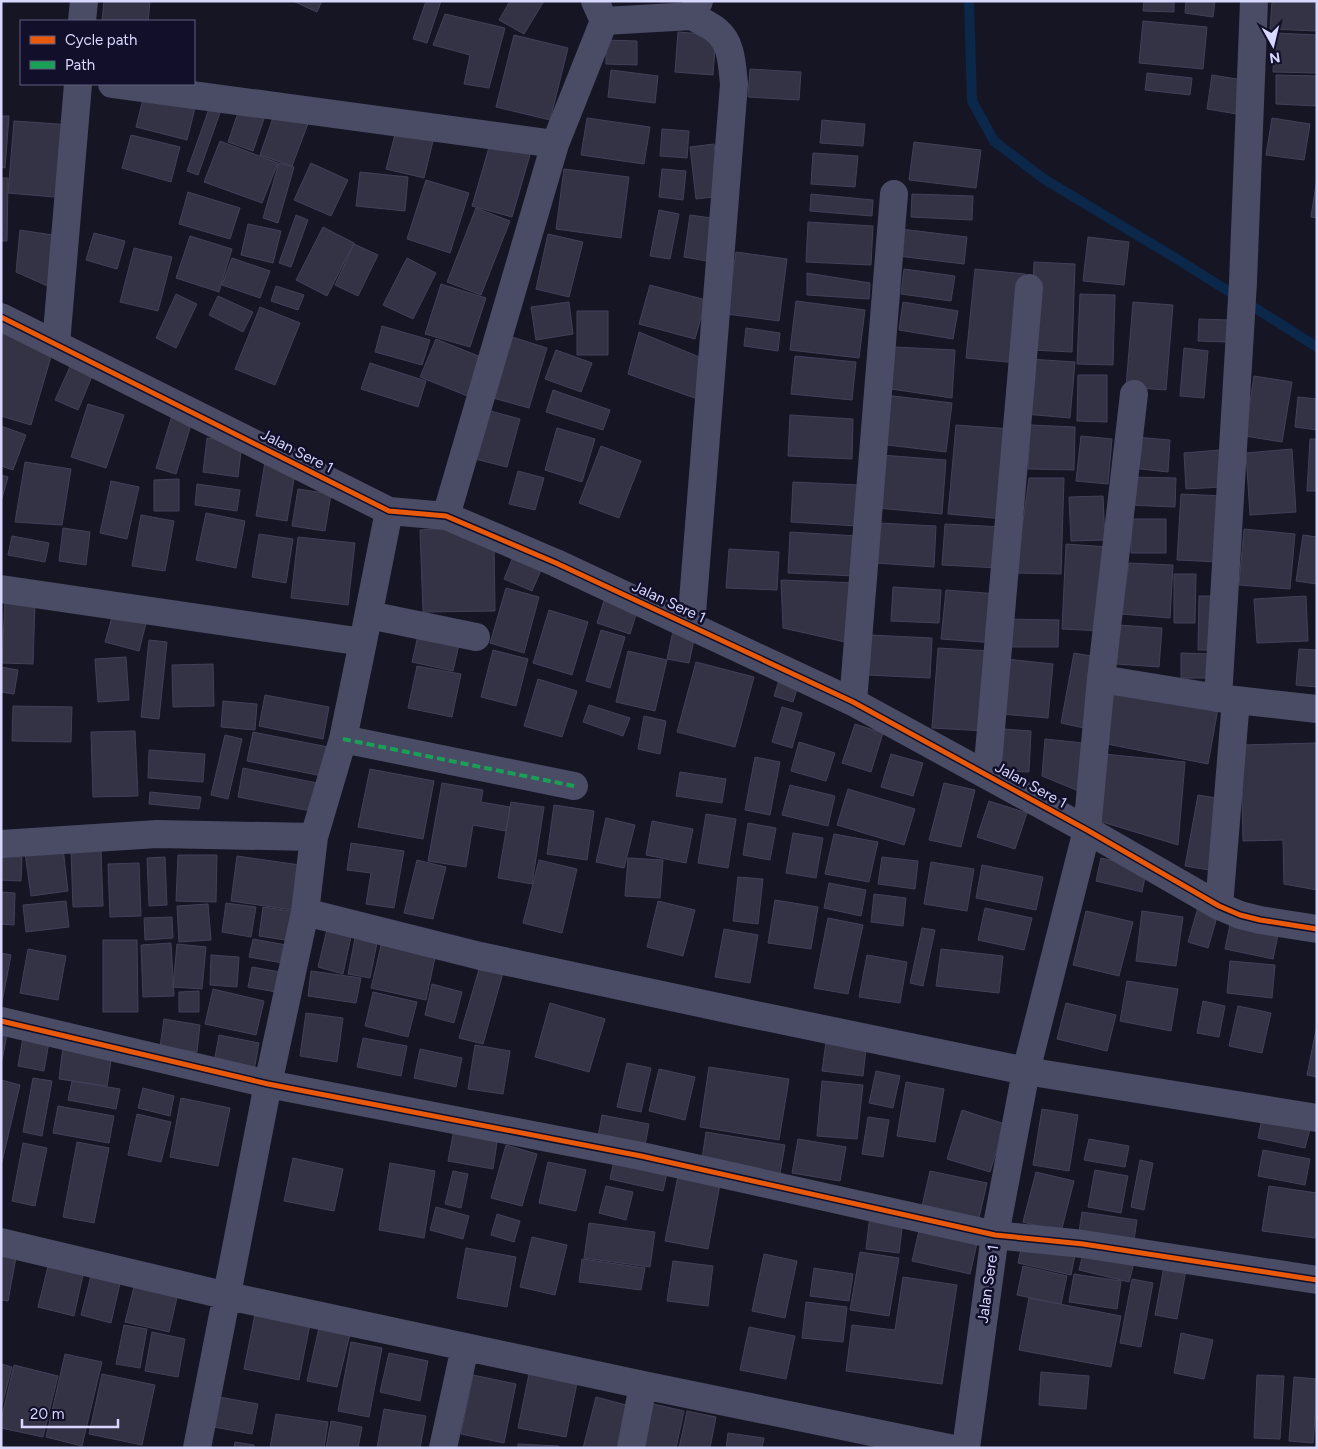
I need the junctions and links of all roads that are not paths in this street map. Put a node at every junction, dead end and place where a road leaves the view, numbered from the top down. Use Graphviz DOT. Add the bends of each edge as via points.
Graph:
graph roads {
  1 [pos="84,1"];
  2 [pos="1254,1"];
  3 [pos="695,9"];
  4 [pos="600,11"];
  5 [pos="82,20"];
  6 [pos="78,85"];
  7 [pos="119,85"];
  8 [pos="555,144"];
  9 [pos="894,194"];
  10 [pos="1028,288"];
  11 [pos="1,317"];
  12 [pos="56,344"];
  13 [pos="1134,394"];
  14 [pos="389,511"];
  15 [pos="446,516"];
  16 [pos="1,589"];
  17 [pos="369,615"];
  18 [pos="690,626"];
  19 [pos="476,638"];
  20 [pos="364,642"];
  21 [pos="1101,679"];
  22 [pos="1227,699"];
  23 [pos="853,702"];
  24 [pos="1317,709"];
  25 [pos="343,739"];
  26 [pos="987,775"];
  27 [pos="574,786"];
  28 [pos="1087,830"];
  29 [pos="314,836"];
  30 [pos="1,844"];
  31 [pos="1219,906"];
  32 [pos="305,912"];
  33 [pos="1317,929"];
  34 [pos="1,1021"];
  35 [pos="1026,1071"];
  36 [pos="268,1084"];
  37 [pos="1317,1118"];
  38 [pos="995,1235"];
  39 [pos="1,1242"];
  40 [pos="1317,1280"];
  41 [pos="228,1296"];
  42 [pos="465,1347"];
  43 [pos="643,1385"];
  44 [pos="197,1448"];
  45 [pos="443,1448"];
  46 [pos="631,1448"];
  47 [pos="949,1448"];
  48 [pos="966,1448"];
  1 -- 5 [label="street"];
  2 -- 22 [label="street"];
  3 -- 4 [label="street"];
  3 -- 18 [label="street" via="727,44 734,84"];
  4 -- 8 [label="street"];
  6 -- 12 [label="street"];
  7 -- 8 [label="street"];
  8 -- 15 [label="street"];
  9 -- 23 [label="street"];
  10 -- 26 [label="street"];
  11 -- 12 [label="street, Jalan Sere 1"];
  12 -- 14 [label="street, Jalan Sere 1"];
  13 -- 21 [label="street, Jalan Sere 1"];
  14 -- 15 [label="street, Jalan Sere 1"];
  14 -- 17 [label="street"];
  15 -- 18 [label="street, Jalan Sere 1"];
  16 -- 20 [label="street"];
  17 -- 19 [label="street"];
  17 -- 20 [label="street"];
  18 -- 23 [label="street, Jalan Sere 1"];
  20 -- 25 [label="street"];
  21 -- 22 [label="street"];
  21 -- 28 [label="street, Jalan Sere 1"];
  22 -- 24 [label="street"];
  22 -- 31 [label="street"];
  23 -- 26 [label="street, Jalan Sere 1"];
  25 -- 27 [label="street"];
  25 -- 29 [label="street"];
  26 -- 28 [label="street, Jalan Sere 1"];
  28 -- 31 [label="street, Jalan Sere 1"];
  28 -- 35 [label="street, Jalan Sere 1"];
  29 -- 30 [label="street" via="157,834"];
  29 -- 32 [label="street"];
  31 -- 33 [label="street, Jalan Sere 1" via="1260,920"];
  32 -- 35 [label="street" via="490,958"];
  32 -- 36 [label="street"];
  34 -- 36 [label="street"];
  35 -- 37 [label="street"];
  35 -- 38 [label="street, Jalan Sere 1"];
  36 -- 38 [label="street" via="640,1156"];
  36 -- 41 [label="street"];
  38 -- 40 [label="street" via="1083,1244"];
  38 -- 48 [label="street, Jalan Sere 1"];
  39 -- 41 [label="street"];
  41 -- 42 [label="street"];
  41 -- 44 [label="street"];
  42 -- 43 [label="street"];
  42 -- 45 [label="street"];
  43 -- 46 [label="street"];
  43 -- 47 [label="street"];
}
